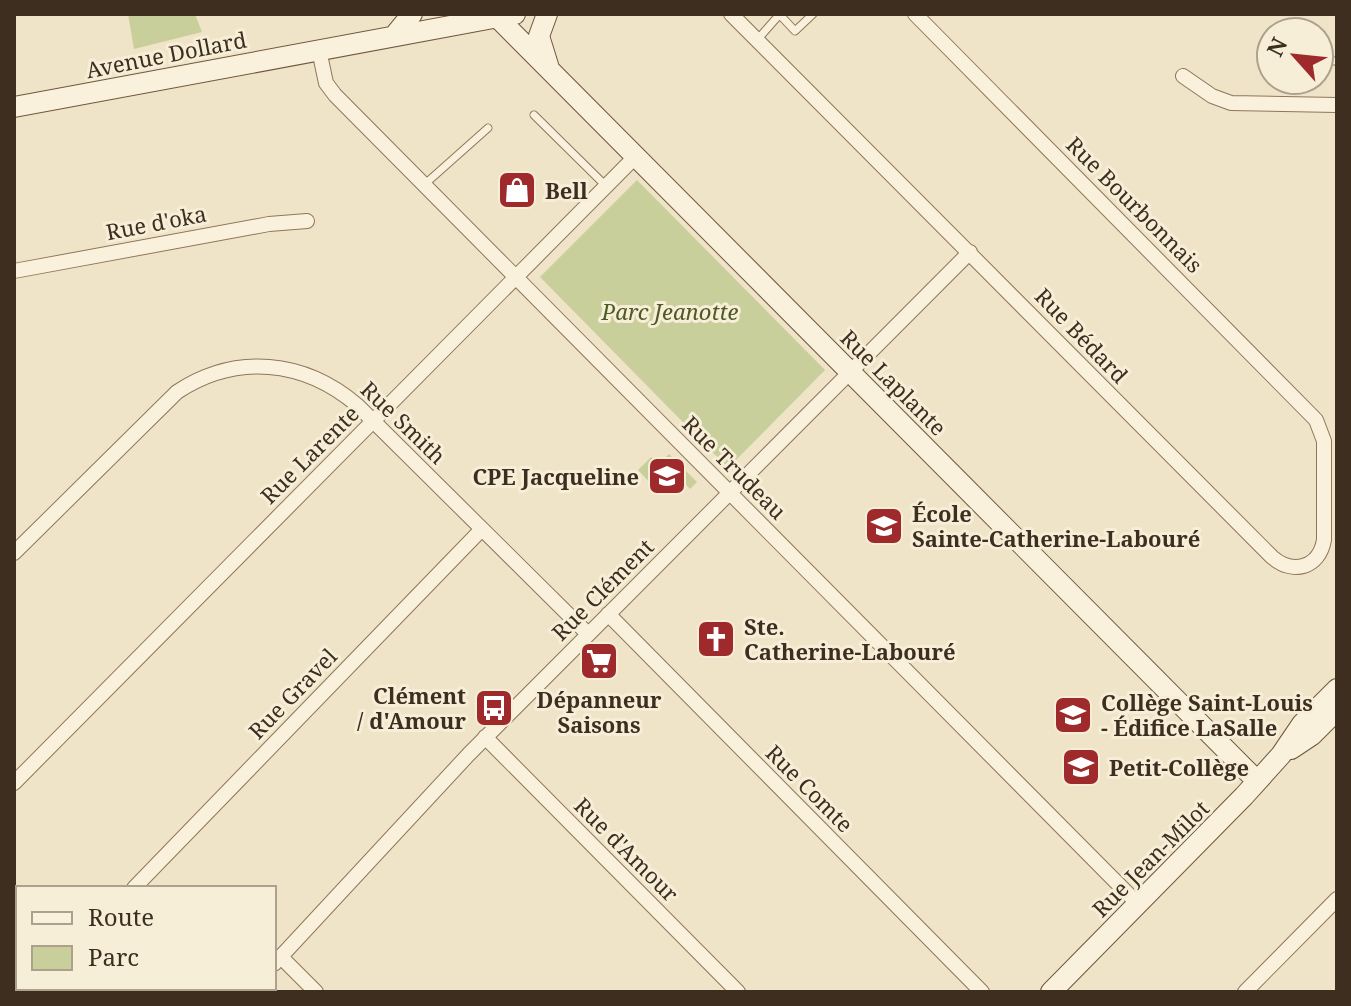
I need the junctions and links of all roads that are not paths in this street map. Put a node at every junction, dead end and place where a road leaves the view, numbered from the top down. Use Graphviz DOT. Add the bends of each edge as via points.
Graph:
graph roads {
  1 [pos="412,14"];
  2 [pos="547,14"];
  3 [pos="731,14"];
  4 [pos="780,14"];
  5 [pos="813,14"];
  6 [pos="915,14"];
  7 [pos="502,15"];
  8 [pos="394,36"];
  9 [pos="757,40"];
  10 [pos="319,50"];
  11 [pos="550,69"];
  12 [pos="1183,76"];
  13 [pos="1337,105"];
  14 [pos="14,107"];
  15 [pos="534,115"];
  16 [pos="488,128"];
  17 [pos="635,157"];
  18 [pos="425,184"];
  19 [pos="606,186"];
  20 [pos="307,221"];
  21 [pos="970,252"];
  22 [pos="14,271"];
  23 [pos="516,276"];
  24 [pos="850,371"];
  25 [pos="373,420"];
  26 [pos="1320,428"];
  27 [pos="729,492"];
  28 [pos="482,529"];
  29 [pos="14,553"];
  30 [pos="608,614"];
  31 [pos="588,634"];
  32 [pos="1337,689"];
  33 [pos="1337,710"];
  34 [pos="1328,728"];
  35 [pos="485,737"];
  36 [pos="1281,755"];
  37 [pos="1257,781"];
  38 [pos="14,783"];
  39 [pos="136,886"];
  40 [pos="1337,899"];
  41 [pos="1138,904"];
  42 [pos="277,961"];
  43 [pos="316,992"];
  44 [pos="738,992"];
  45 [pos="982,992"];
  46 [pos="1051,992"];
  47 [pos="1245,992"];
  1 -- 8 [label="street"];
  2 -- 11 [label="street" via="539,36"];
  3 -- 9 [label="street, Rue Bédard"];
  4 -- 5 [label="lane" via="795,31"];
  4 -- 9 [label="lane"];
  6 -- 26 [label="street, Rue Bourbonnais"];
  7 -- 8 [label="street, Avenue Dollard"];
  7 -- 11 [label="street, Rue Laplante"];
  8 -- 10 [label="street, Avenue Dollard"];
  9 -- 21 [label="street, Rue Bédard"];
  10 -- 14 [label="street, Avenue Dollard"];
  10 -- 18 [label="street, Rue Trudeau" via="330,89"];
  11 -- 17 [label="street, Rue Laplante"];
  12 -- 13 [label="street" via="1231,103"];
  15 -- 19 [label="lane"];
  16 -- 18 [label="lane"];
  17 -- 19 [label="street, Rue Larente"];
  17 -- 24 [label="street, Rue Laplante"];
  18 -- 23 [label="street, Rue Trudeau"];
  19 -- 23 [label="street, Rue Larente"];
  20 -- 22 [label="street, Rue d'oka"];
  21 -- 24 [label="street, Rue Clément"];
  21 -- 26 [label="street, Rue Bédard" via="1265,550 1289,567 1310,564 1323,545"];
  23 -- 25 [label="street, Rue Larente"];
  23 -- 27 [label="street, Rue Trudeau"];
  24 -- 27 [label="street, Rue Clément"];
  24 -- 37 [label="street, Rue Laplante"];
  25 -- 28 [label="street, Rue Smith"];
  25 -- 29 [label="street, Rue Smith" via="340,391 302,372 255,366 209,375 163,404"];
  25 -- 38 [label="street, Rue Larente"];
  27 -- 30 [label="street, Rue Clément"];
  27 -- 41 [label="street, Rue Trudeau"];
  28 -- 31 [label="street, Rue Smith"];
  28 -- 39 [label="street, Rue Gravel"];
  30 -- 31 [label="street, Rue Clément"];
  30 -- 45 [label="street, Rue Comte"];
  31 -- 35 [label="street, Rue Clément"];
  32 -- 36 [label="street, Rue Jean-Milot" via="1302,724"];
  33 -- 34 [label="street, Rue Jean-Milot"];
  34 -- 36 [label="street, Rue Jean-Milot"];
  35 -- 42 [label="street, Rue Clément"];
  35 -- 44 [label="street, Rue d'Amour"];
  36 -- 37 [label="street, Rue Jean-Milot"];
  37 -- 41 [label="street, Rue Jean-Milot"];
  40 -- 47 [label="street"];
  41 -- 46 [label="street, Rue Jean-Milot"];
  42 -- 43 [label="street"];
}
